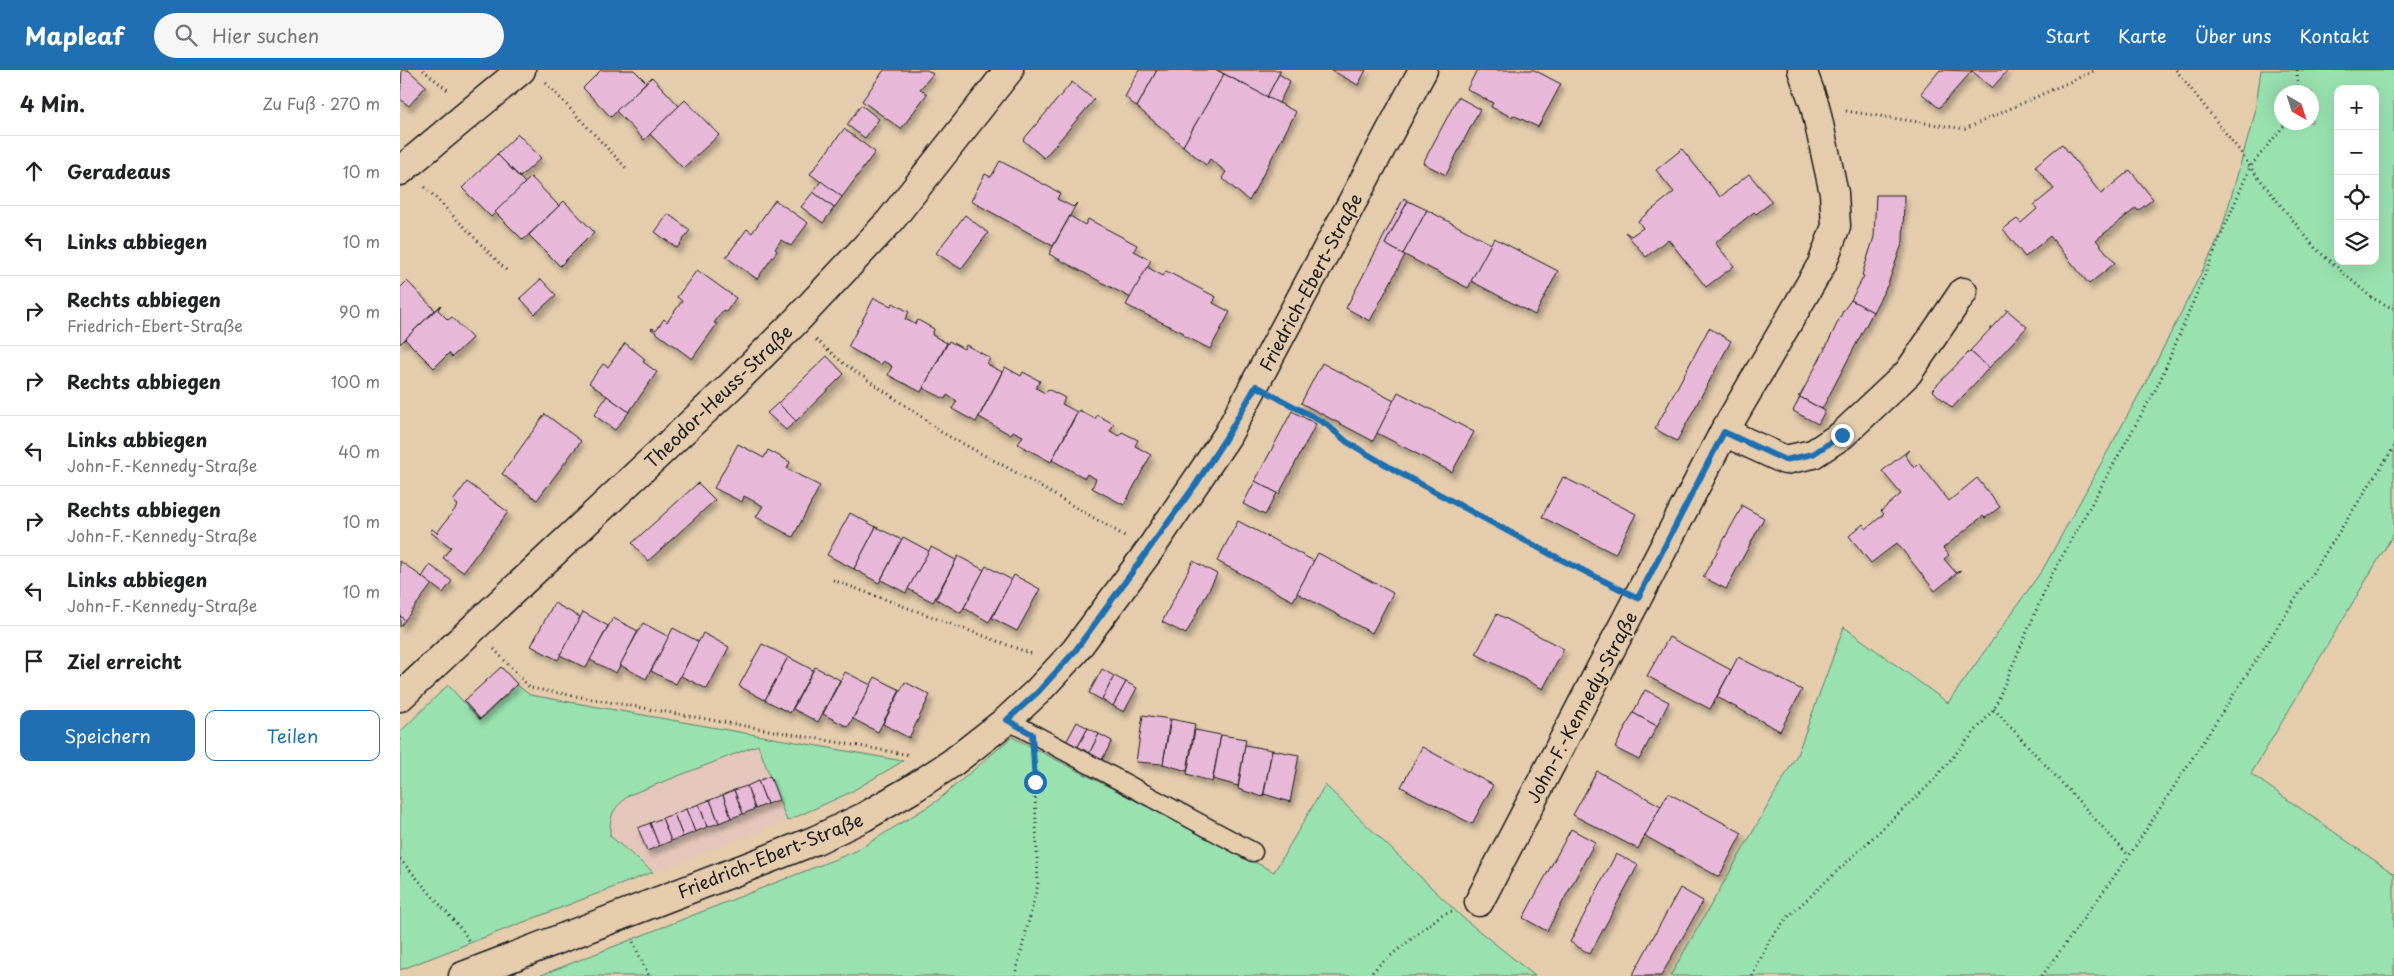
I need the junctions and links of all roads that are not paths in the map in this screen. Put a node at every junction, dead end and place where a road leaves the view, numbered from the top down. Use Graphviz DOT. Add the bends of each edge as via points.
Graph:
graph roads {
  1 [pos="1009,70"];
  2 [pos="1423,70"];
  3 [pos="1802,70"];
  4 [pos="530,74"];
  5 [pos="403,169"];
  6 [pos="1963,292"];
  7 [pos="1724,432"];
  8 [pos="400,698"];
  9 [pos="1007,720"];
  10 [pos="1253,852"];
  11 [pos="1479,902"];
  12 [pos="474,972"];
  1 -- 8 [label="street, Theodor-Heuss-Straße" via="890,221 795,322"];
  2 -- 9 [label="street, Friedrich-Ebert-Straße" via="1227,436 1149,551 1056,673"];
  3 -- 7 [label="street, John-F.-Kennedy-Straße" via="1814,106 1834,193 1836,226 1822,264"];
  4 -- 5 [label="street"];
  6 -- 7 [label="street" via="1908,373 1842,435 1813,454 1785,460"];
  7 -- 11 [label="street, John-F.-Kennedy-Straße"];
  9 -- 10 [label="lane"];
  9 -- 12 [label="street, Friedrich-Ebert-Straße" via="912,790 816,840"];
}
